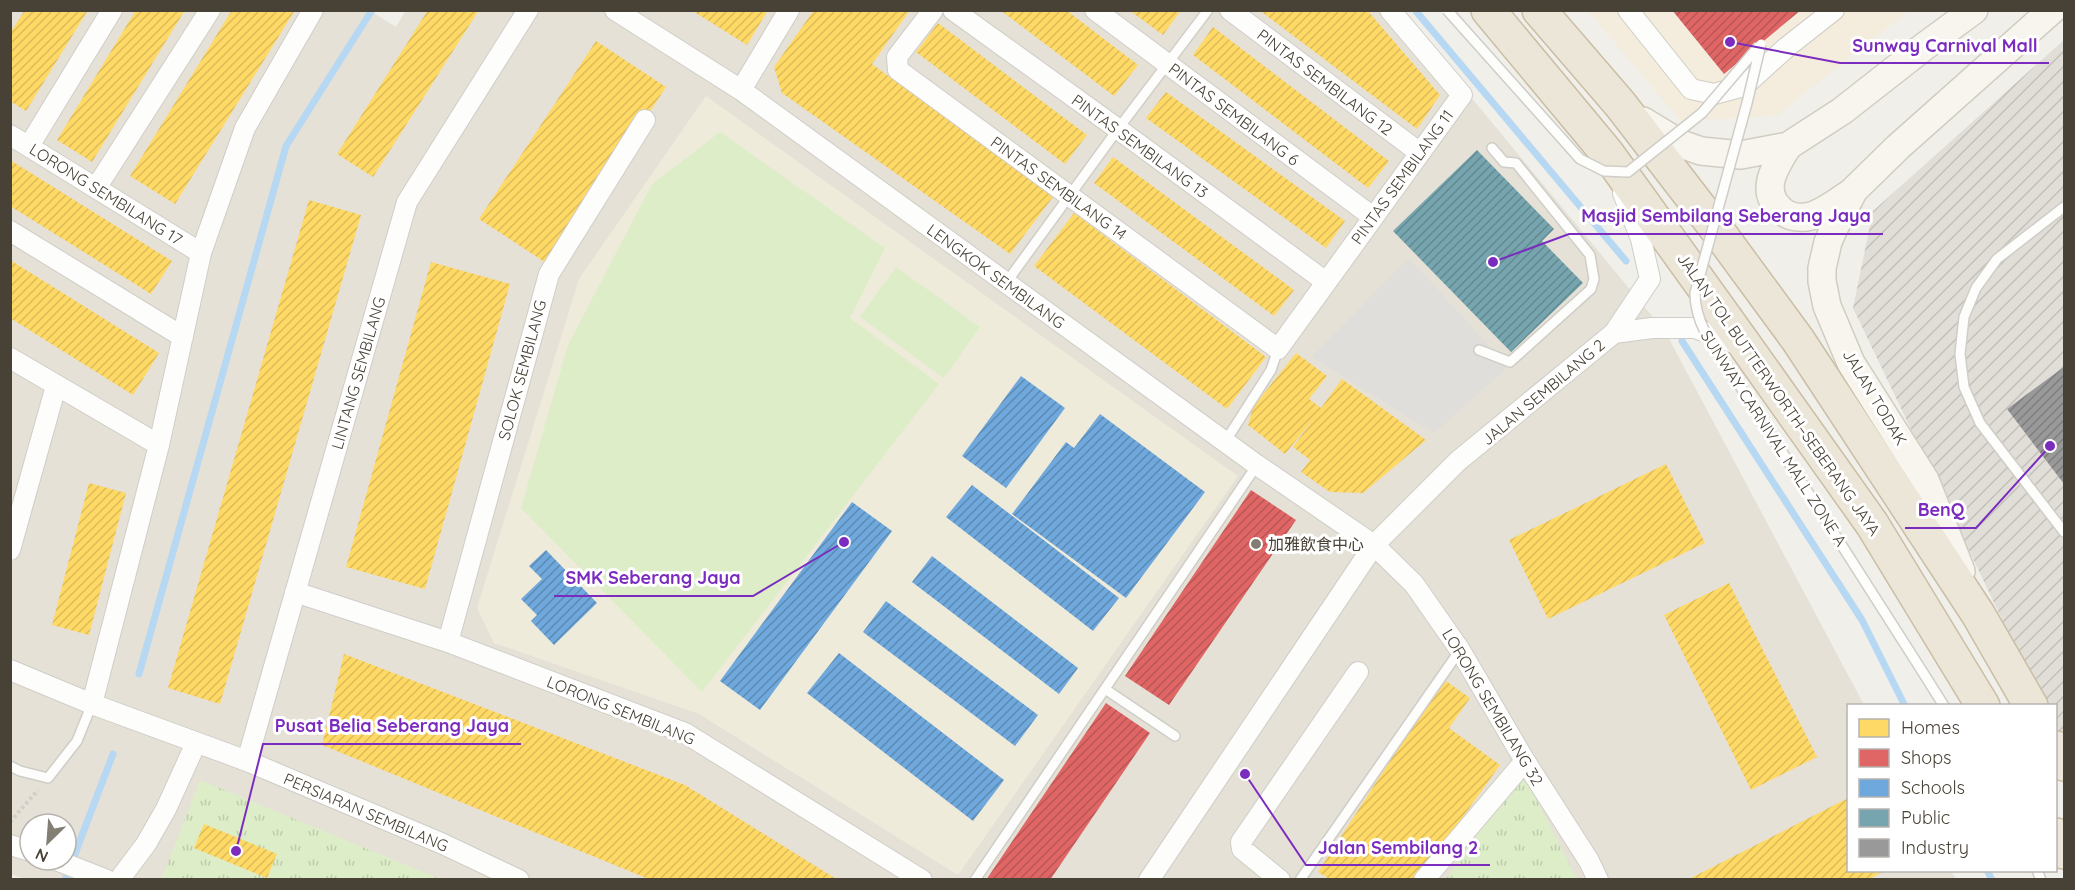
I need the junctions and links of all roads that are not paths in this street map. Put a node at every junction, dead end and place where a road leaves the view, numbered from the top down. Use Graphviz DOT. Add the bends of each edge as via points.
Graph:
graph roads {
  1 [pos="112,10"];
  2 [pos="210,10"];
  3 [pos="313,10"];
  4 [pos="528,10"];
  5 [pos="615,10"];
  6 [pos="789,10"];
  7 [pos="933,10"];
  8 [pos="953,10"];
  9 [pos="1208,10"];
  10 [pos="1230,10"];
  11 [pos="1390,10"];
  12 [pos="1447,10"];
  13 [pos="1488,10"];
  14 [pos="1539,10"];
  15 [pos="1628,10"];
  16 [pos="1834,10"];
  17 [pos="1974,10"];
  18 [pos="2052,10"];
  19 [pos="1100,12"];
  20 [pos="1167,64"];
  21 [pos="741,90"];
  22 [pos="1620,104"];
  23 [pos="645,120"];
  24 [pos="1118,129"];
  25 [pos="10,135"];
  26 [pos="28,146"];
  27 [pos="1788,146"];
  28 [pos="1492,148"];
  29 [pos="1420,153"];
  30 [pos="1607,153"];
  31 [pos="96,188"];
  32 [pos="1854,190"];
  33 [pos="1069,196"];
  34 [pos="2064,207"];
  35 [pos="1373,217"];
  36 [pos="10,231"];
  37 [pos="201,253"];
  38 [pos="1326,282"];
  39 [pos="1006,283"];
  40 [pos="1614,333"];
  41 [pos="183,337"];
  42 [pos="1747,348"];
  43 [pos="1278,349"];
  44 [pos="1479,350"];
  45 [pos="10,358"];
  46 [pos="56,387"];
  47 [pos="1225,442"];
  48 [pos="159,445"];
  49 [pos="1257,465"];
  50 [pos="2064,532"];
  51 [pos="1374,545"];
  52 [pos="10,550"];
  53 [pos="295,592"];
  54 [pos="1978,614"];
  55 [pos="448,642"];
  56 [pos="1460,650"];
  57 [pos="10,670"];
  58 [pos="1358,672"];
  59 [pos="1105,689"];
  60 [pos="92,704"];
  61 [pos="1943,704"];
  62 [pos="1982,704"];
  63 [pos="2030,704"];
  64 [pos="1175,736"];
  65 [pos="196,743"];
  66 [pos="247,761"];
  67 [pos="1525,761"];
  68 [pos="10,766"];
  69 [pos="78,868"];
  70 [pos="107,879"];
  71 [pos="119,879"];
  72 [pos="519,879"];
  73 [pos="922,879"];
  74 [pos="975,879"];
  75 [pos="1149,879"];
  76 [pos="1280,879"];
  77 [pos="1300,879"];
  78 [pos="1424,879"];
  79 [pos="1598,879"];
  1 -- 26 [label="street"];
  2 -- 31 [label="street"];
  3 -- 37 [label="street" via="244,128"];
  4 -- 53 [label="street, LINTANG SEMBILANG" via="407,201"];
  5 -- 21 [label="street, LENGKOK SEMBILANG"];
  6 -- 21 [label="street"];
  7 -- 33 [label="street, PINTAS SEMBILANG 14" via="897,57 898,70"];
  8 -- 24 [label="street, PINTAS SEMBILANG 13"];
  9 -- 20 [label="lane"];
  10 -- 29 [label="street, PINTAS SEMBILANG 12"];
  11 -- 29 [label="street, PINTAS SEMBILANG 11" via="1462,95"];
  12 -- 61 [label="lane, SUNWAY CARNIVAL MALL ZONE A, bridge" via="1580,159 1604,171 1628,172 1702,112 1761,44 1695,293 1695,308 1707,339"];
  13 -- 30 [label="highway, JALAN TOL BUTTERWORTH–SEBERANG JAYA"];
  14 -- 22 [label="highway"];
  15 -- 16 [label="street" via="1691,89 1714,94 1744,86"];
  17 -- 27 [label="main road" via="1842,111"];
  18 -- 32 [label="main road, JALAN TODAK"];
  19 -- 20 [label="street, PINTAS SEMBILANG 6"];
  20 -- 24 [label="lane"];
  20 -- 35 [label="street, PINTAS SEMBILANG 6"];
  21 -- 39 [label="street, LENGKOK SEMBILANG"];
  22 -- 27 [label="main road" via="1650,127 1701,151 1741,155"];
  22 -- 54 [label="highway" via="1798,340"];
  23 -- 55 [label="street, SOLOK SEMBILANG" via="549,274"];
  24 -- 33 [label="lane"];
  24 -- 38 [label="street, PINTAS SEMBILANG 13"];
  25 -- 26 [label="street, LORONG SEMBILANG 17"];
  26 -- 31 [label="street, LORONG SEMBILANG 17"];
  27 -- 32 [label="main road" via="1770,180 1769,191 1782,212 1808,217"];
  28 -- 44 [label="lane" via="1504,162 1516,163 1590,255 1594,279 1591,289 1510,362"];
  29 -- 35 [label="street, PINTAS SEMBILANG 11"];
  30 -- 40 [label="street, JALAN SEMBILANG 2" via="1641,239 1650,279"];
  30 -- 42 [label="highway, JALAN TOL BUTTERWORTH–SEBERANG JAYA"];
  31 -- 37 [label="street, LORONG SEMBILANG 17"];
  32 -- 54 [label="main road, JALAN TODAK" via="1834,228 1822,268 1827,306 1851,363 1925,480"];
  33 -- 39 [label="lane"];
  33 -- 43 [label="street, PINTAS SEMBILANG 14"];
  34 -- 50 [label="lane" via="1997,259 1976,288 1964,317 1959,354 1964,387 1980,423"];
  35 -- 38 [label="street, PINTAS SEMBILANG 11"];
  36 -- 41 [label="street"];
  37 -- 41 [label="street"];
  38 -- 43 [label="street, PINTAS SEMBILANG 11"];
  39 -- 47 [label="street, LENGKOK SEMBILANG"];
  40 -- 42 [label="street, JALAN SEMBILANG 2" via="1695,328"];
  40 -- 51 [label="street, JALAN SEMBILANG 2" via="1458,461"];
  41 -- 48 [label="street"];
  42 -- 62 [label="highway, JALAN TOL BUTTERWORTH–SEBERANG JAYA" via="1872,524"];
  43 -- 47 [label="lane" via="1272,370"];
  45 -- 46 [label="street"];
  46 -- 48 [label="street"];
  46 -- 52 [label="street"];
  47 -- 49 [label="street, LENGKOK SEMBILANG"];
  48 -- 60 [label="street"];
  49 -- 51 [label="street, LENGKOK SEMBILANG"];
  49 -- 59 [label="lane"];
  51 -- 56 [label="street, LORONG SEMBILANG 32" via="1414,584"];
  51 -- 75 [label="street, JALAN SEMBILANG 2"];
  53 -- 55 [label="street, LORONG SEMBILANG"];
  53 -- 66 [label="street, LINTANG SEMBILANG"];
  54 -- 63 [label="highway"];
  55 -- 73 [label="street, LORONG SEMBILANG" via="685,733"];
  56 -- 67 [label="street, LORONG SEMBILANG 32"];
  56 -- 77 [label="lane"];
  57 -- 60 [label="street, PERSIARAN SEMBILANG"];
  58 -- 76 [label="street" via="1241,842 1242,849"];
  59 -- 64 [label="lane"];
  59 -- 74 [label="lane"];
  60 -- 65 [label="street, PERSIARAN SEMBILANG"];
  60 -- 68 [label="lane" via="77,741 48,778"];
  65 -- 66 [label="street, PERSIARAN SEMBILANG"];
  65 -- 71 [label="street" via="166,809"];
  66 -- 72 [label="street, PERSIARAN SEMBILANG"];
  67 -- 78 [label="street"];
  67 -- 79 [label="street, LORONG SEMBILANG 32"];
  69 -- 70 [label="street"];
}
